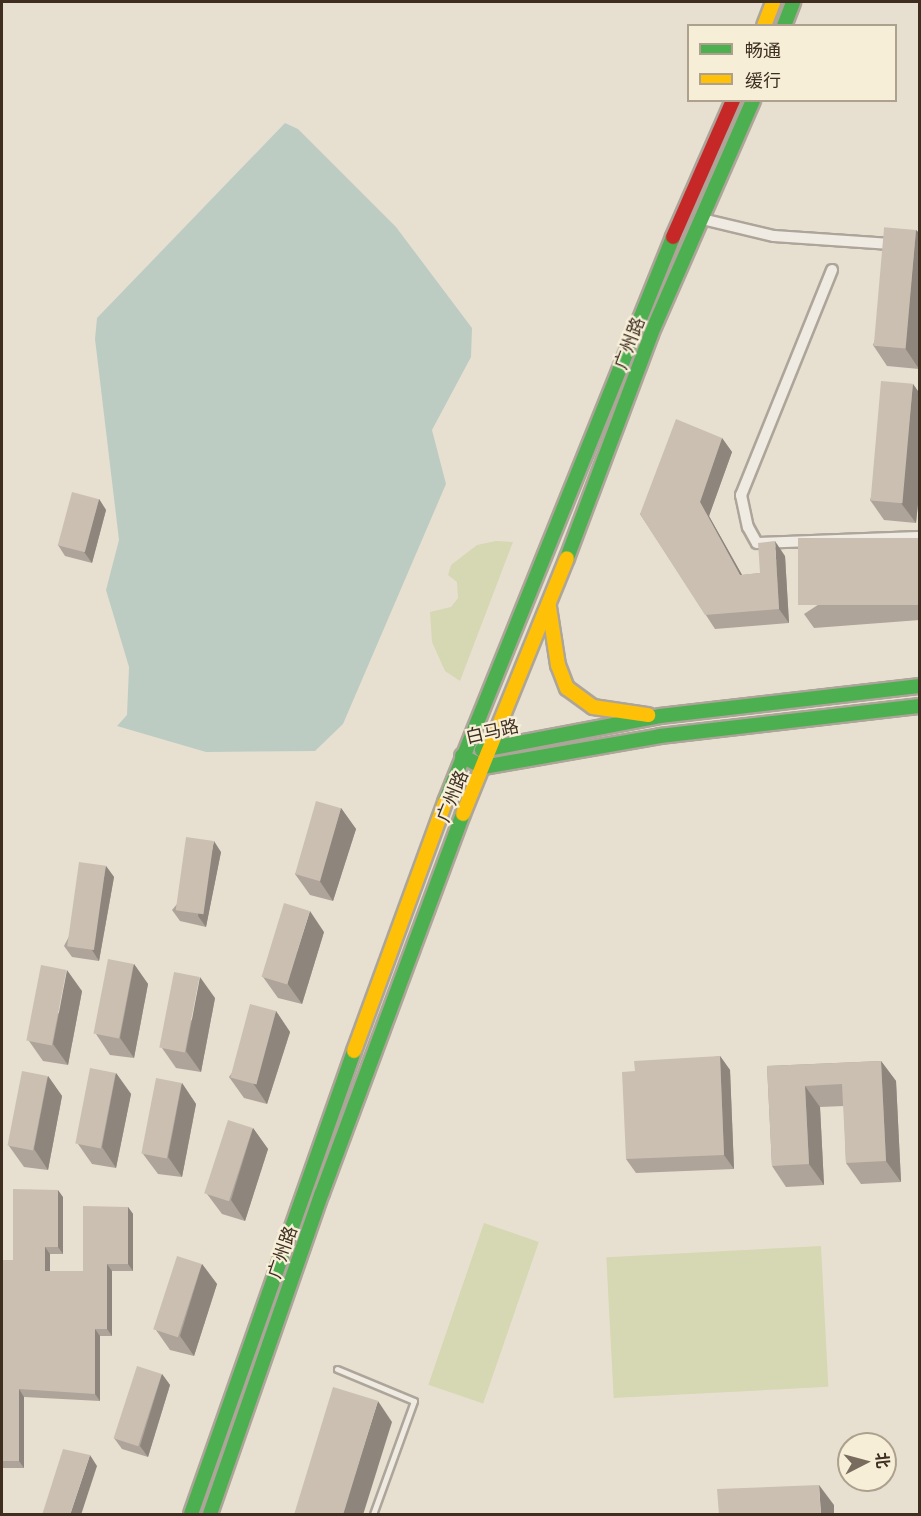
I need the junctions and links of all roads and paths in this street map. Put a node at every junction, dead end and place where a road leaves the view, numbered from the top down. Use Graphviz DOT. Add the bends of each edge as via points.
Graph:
graph roads {
  1 [pos="773,2"];
  2 [pos="793,2"];
  3 [pos="765,24"];
  4 [pos="785,24"];
  5 [pos="732,102"];
  6 [pos="752,102"];
  7 [pos="702,219"];
  8 [pos="920,246"];
  9 [pos="832,270"];
  10 [pos="920,537"];
  11 [pos="549,606"];
  12 [pos="920,686"];
  13 [pos="920,706"];
  14 [pos="660,716"];
  15 [pos="489,747"];
  16 [pos="462,756"];
  17 [pos="483,766"];
  18 [pos="337,1368"];
  19 [pos="191,1515"];
  20 [pos="210,1515"];
  21 [pos="373,1515"];
  1 -- 3 [label="main road"];
  2 -- 4 [label="main road"];
  5 -- 16 [label="main road, 广州路" via="634,327"];
  6 -- 7 [label="main road, 广州路"];
  7 -- 8 [label="street" via="774,236"];
  7 -- 11 [label="main road, 广州路" via="651,334"];
  9 -- 10 [label="street" via="741,495 748,527 757,543"];
  11 -- 14 [label="main road" via="558,665 567,688 593,707"];
  11 -- 15 [label="main road, 广州路"];
  12 -- 14 [label="main road, 白马路"];
  13 -- 17 [label="main road, 白马路" via="660,736"];
  14 -- 15 [label="main road, 白马路"];
  15 -- 16 [label="main road, 白马路"];
  15 -- 17 [label="main road, 广州路"];
  16 -- 17 [label="main road, 白马路"];
  16 -- 19 [label="main road, 广州路"];
  17 -- 20 [label="main road, 广州路" via="322,1193"];
  18 -- 21 [label="lane" via="414,1401"];
}
